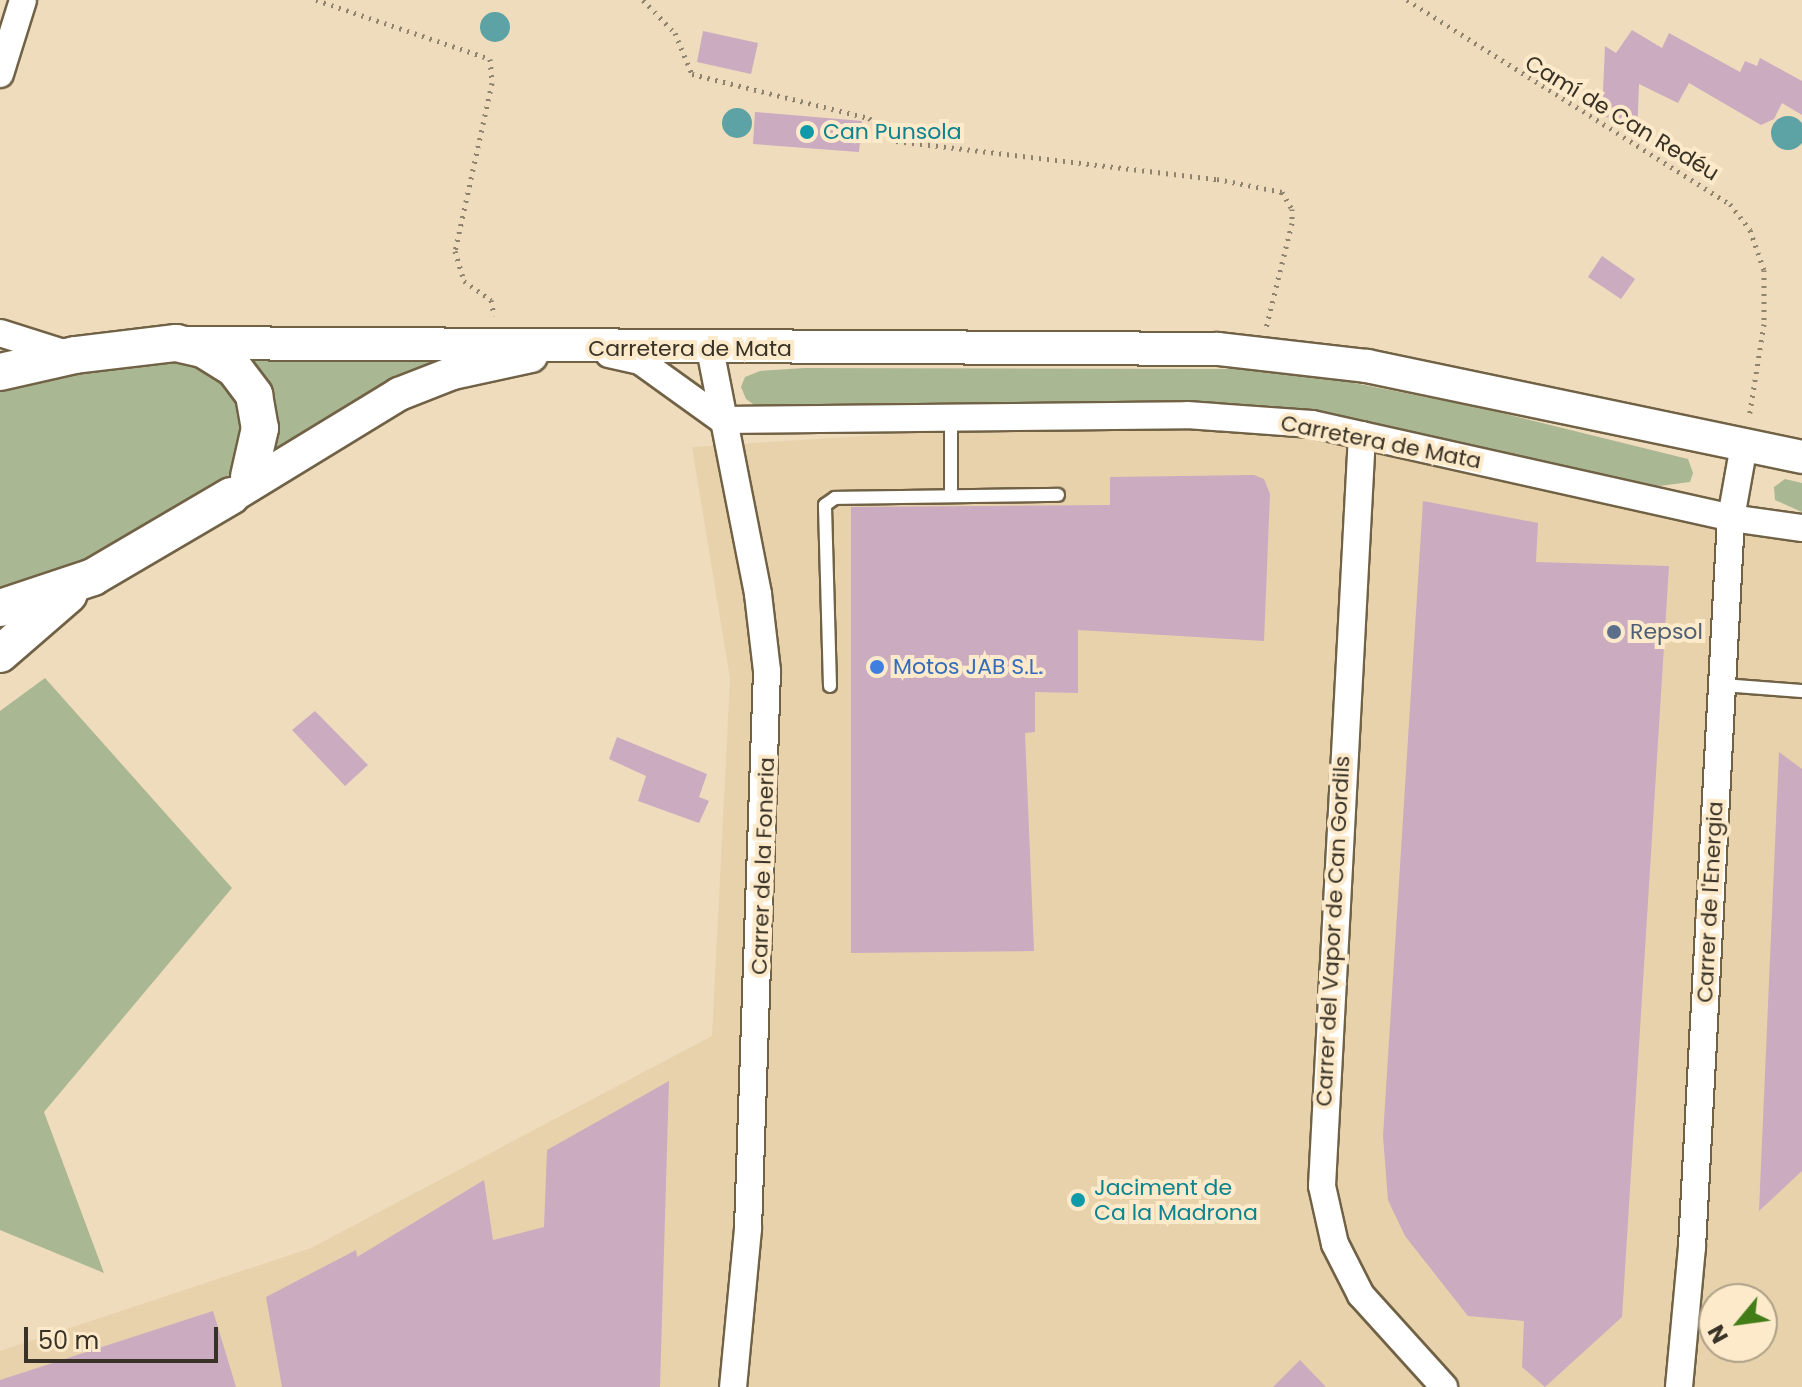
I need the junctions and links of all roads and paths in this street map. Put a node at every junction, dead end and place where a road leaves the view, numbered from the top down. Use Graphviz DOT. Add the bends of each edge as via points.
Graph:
graph roads {
  1 [pos="23,0"];
  2 [pos="316,0"];
  3 [pos="643,0"];
  4 [pos="1407,0"];
  5 [pos="0,74"];
  6 [pos="0,333"];
  7 [pos="492,341"];
  8 [pos="176,343"];
  9 [pos="578,348"];
  10 [pos="710,349"];
  11 [pos="1264,353"];
  12 [pos="75,355"];
  13 [pos="0,372"];
  14 [pos="951,418"];
  15 [pos="722,420"];
  16 [pos="1362,435"];
  17 [pos="1744,445"];
  18 [pos="1802,457"];
  19 [pos="240,487"];
  20 [pos="1058,495"];
  21 [pos="951,496"];
  22 [pos="1731,518"];
  23 [pos="1802,528"];
  24 [pos="93,577"];
  25 [pos="0,608"];
  26 [pos="0,654"];
  27 [pos="1722,685"];
  28 [pos="830,686"];
  29 [pos="1802,691"];
  30 [pos="1682,1360"];
  31 [pos="733,1387"];
  32 [pos="1444,1387"];
  33 [pos="1666,1387"];
  34 [pos="1679,1387"];
  1 -- 5 [label="street"];
  2 -- 7 [label="path" via="490,59 492,83 455,251 464,281 494,306"];
  3 -- 11 [label="path" via="675,33 692,74 869,118 896,141 1217,179 1282,192 1292,209 1292,223 1269,305"];
  4 -- 17 [label="path, Camí de Can Redéu" via="1703,183 1730,204 1750,230 1764,270 1764,324"];
  6 -- 12 [label="street"];
  7 -- 8 [label="street"];
  7 -- 9 [label="street"];
  8 -- 12 [label="main road"];
  8 -- 19 [label="main road" via="217,356 234,368 254,395 260,428"];
  9 -- 10 [label="street, Carretera de Mata"];
  9 -- 15 [label="street, Carretera de Mata" via="640,361"];
  9 -- 19 [label="street" via="425,382"];
  10 -- 11 [label="street, Carretera de Mata"];
  10 -- 15 [label="street, Carrer de la Foneria"];
  11 -- 17 [label="street, Carretera de Mata" via="1367,366"];
  12 -- 13 [label="main road"];
  14 -- 15 [label="street, Carretera de Mata"];
  14 -- 16 [label="street, Carretera de Mata" via="1187,415 1312,424"];
  14 -- 21 [label="lane"];
  15 -- 31 [label="street, Carrer de la Foneria" via="764,631 768,717 748,1229"];
  16 -- 22 [label="street, Carretera de Mata"];
  16 -- 32 [label="street, Carrer del Vapor de Can Gordils" via="1322,1186 1335,1244 1361,1295"];
  17 -- 18 [label="street, Carretera de Mata"];
  17 -- 22 [label="street, Carrer de l'Energia"];
  19 -- 24 [label="main road"];
  20 -- 21 [label="lane"];
  21 -- 28 [label="lane" via="835,498 825,505"];
  22 -- 23 [label="street, Carretera de Mata"];
  22 -- 27 [label="street, Carrer de l'Energia"];
  24 -- 25 [label="main road"];
  24 -- 26 [label="main road" via="48,609"];
  27 -- 29 [label="lane"];
  27 -- 30 [label="street, Carrer de l'Energia"];
  30 -- 33 [label="street, Carrer de l'Energia"];
  30 -- 34 [label="street, Carrer de l'Energia"];
}
